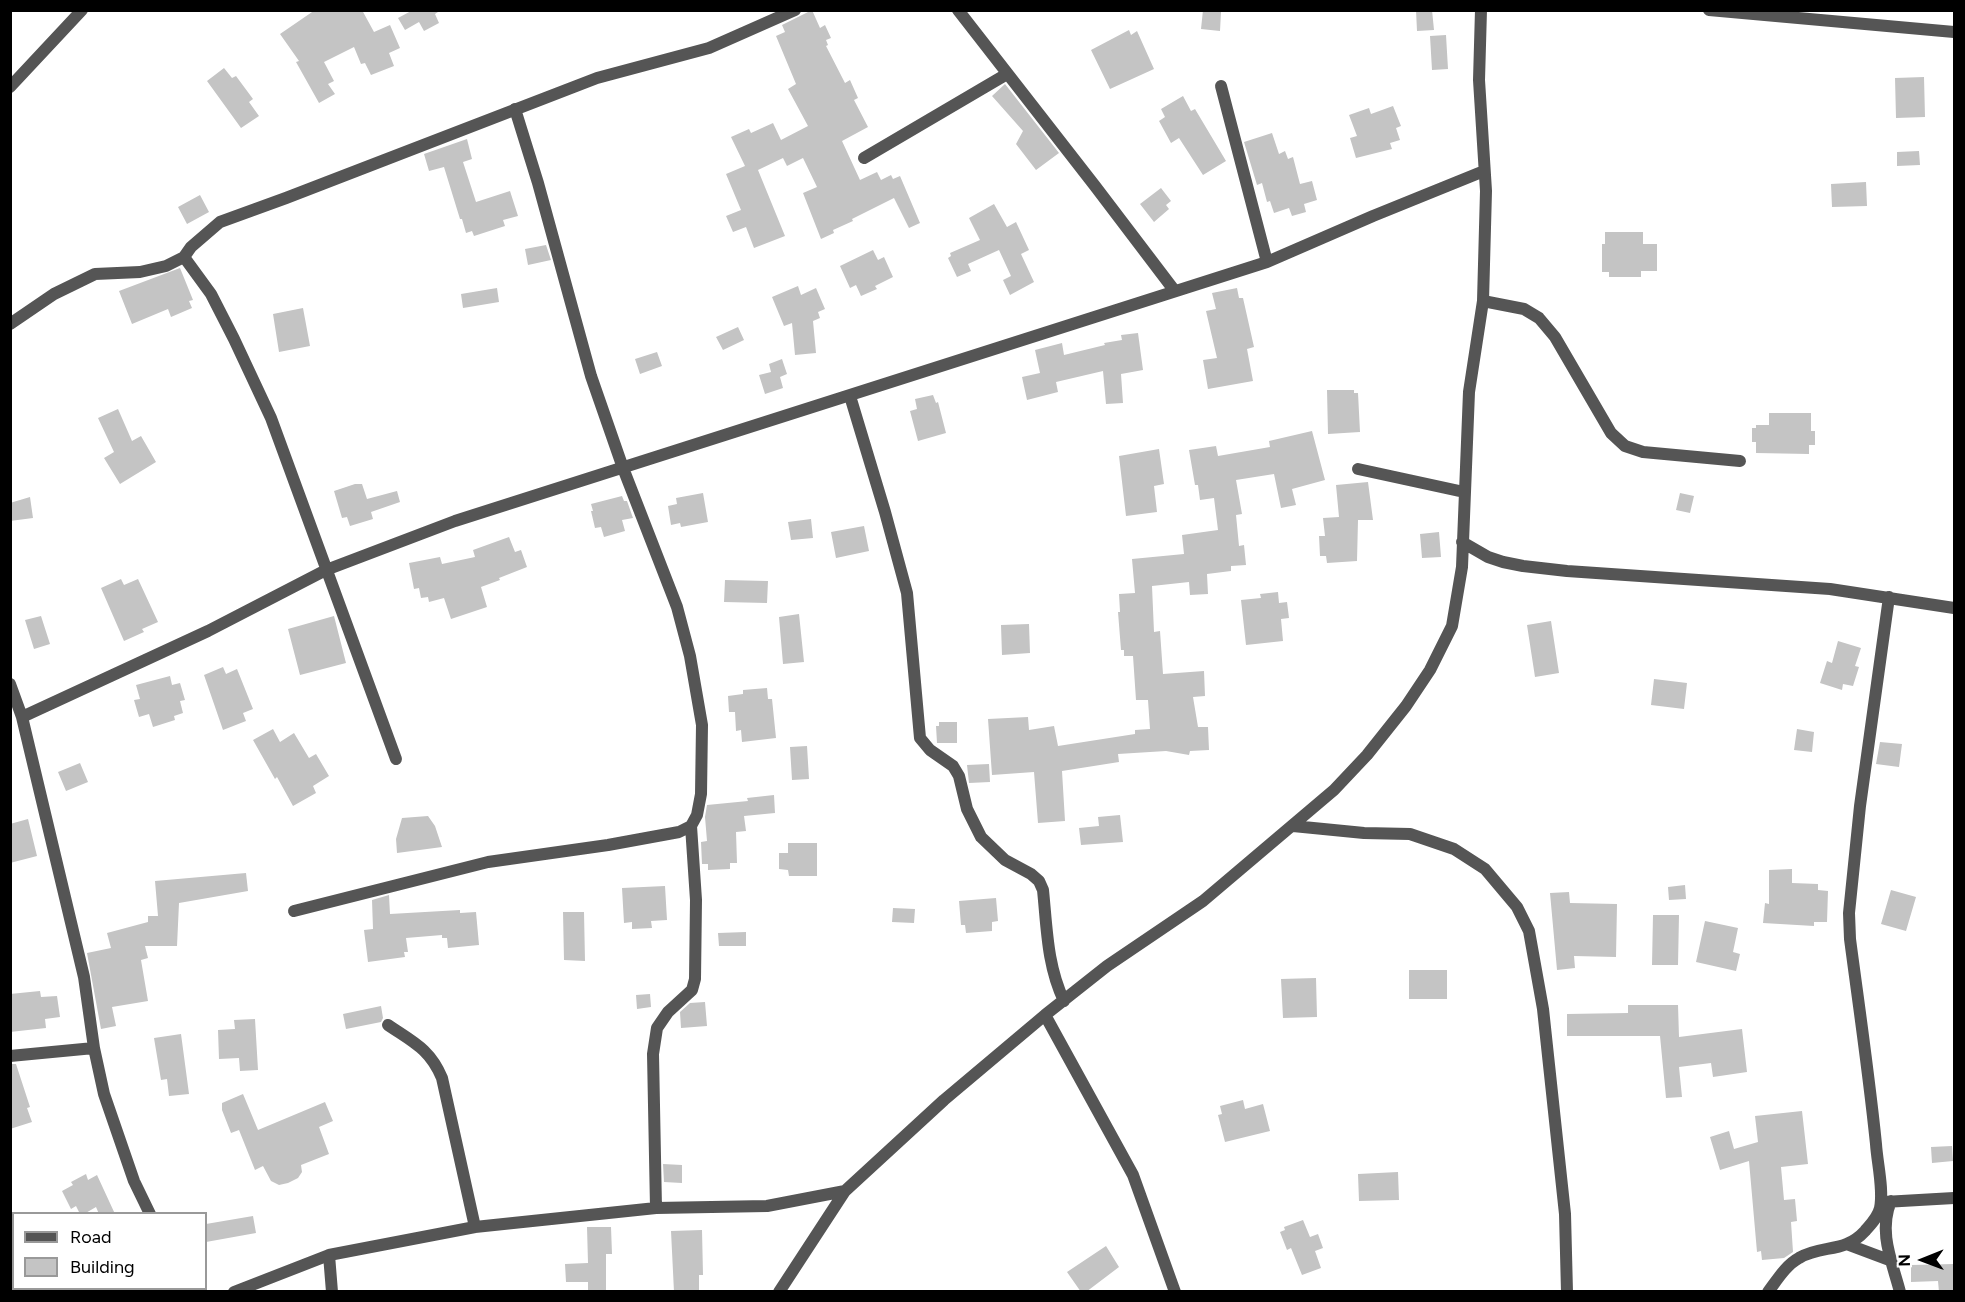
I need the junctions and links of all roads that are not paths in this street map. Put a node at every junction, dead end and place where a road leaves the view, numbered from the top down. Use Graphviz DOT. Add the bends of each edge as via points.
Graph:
graph roads {
  1 [pos="82,10"];
  2 [pos="795,10"];
  3 [pos="958,10"];
  4 [pos="1481,10"];
  5 [pos="1709,10"];
  6 [pos="1954,32"];
  7 [pos="1007,74"];
  8 [pos="1221,86"];
  9 [pos="10,87"];
  10 [pos="515,109"];
  11 [pos="864,158"];
  12 [pos="1484,171"];
  13 [pos="184,257"];
  14 [pos="1267,262"];
  15 [pos="1174,290"];
  16 [pos="1483,301"];
  17 [pos="10,324"];
  18 [pos="850,396"];
  19 [pos="1740,461"];
  20 [pos="623,468"];
  21 [pos="1358,469"];
  22 [pos="1464,492"];
  23 [pos="1462,542"];
  24 [pos="326,570"];
  25 [pos="1889,597"];
  26 [pos="1954,608"];
  27 [pos="10,684"];
  28 [pos="22,717"];
  29 [pos="396,759"];
  30 [pos="691,826"];
  31 [pos="1293,826"];
  32 [pos="294,911"];
  33 [pos="1064,1000"];
  34 [pos="1045,1015"];
  35 [pos="388,1025"];
  36 [pos="94,1048"];
  37 [pos="10,1056"];
  38 [pos="845,1191"];
  39 [pos="1954,1198"];
  40 [pos="1885,1201"];
  41 [pos="656,1208"];
  42 [pos="149,1212"];
  43 [pos="475,1227"];
  44 [pos="1849,1245"];
  45 [pos="329,1255"];
  46 [pos="1889,1260"];
  47 [pos="234,1292"];
  48 [pos="332,1292"];
  49 [pos="779,1292"];
  50 [pos="1175,1292"];
  51 [pos="1567,1292"];
  52 [pos="1768,1292"];
  53 [pos="1900,1292"];
  1 -- 9 [label="street"];
  2 -- 10 [label="street" via="709,48 597,78"];
  3 -- 7 [label="street"];
  4 -- 12 [label="street" via="1479,80"];
  5 -- 6 [label="street"];
  7 -- 11 [label="street"];
  7 -- 15 [label="street"];
  8 -- 14 [label="street"];
  10 -- 13 [label="street" via="220,222"];
  10 -- 20 [label="street" via="591,376"];
  12 -- 14 [label="street"];
  12 -- 16 [label="street"];
  13 -- 17 [label="street" via="140,272 95,274 54,294"];
  13 -- 24 [label="street" via="211,294 271,418"];
  14 -- 15 [label="street"];
  15 -- 18 [label="street"];
  16 -- 19 [label="street" via="1524,309 1539,318 1555,337 1611,433 1625,446 1643,452"];
  16 -- 22 [label="street" via="1469,392"];
  18 -- 20 [label="street"];
  18 -- 33 [label="street" via="907,593 920,738 953,766 981,837 1005,860 1039,881 1049,959"];
  20 -- 24 [label="street" via="455,521"];
  20 -- 30 [label="street" via="677,607 690,656 702,724 701,794"];
  21 -- 22 [label="street"];
  22 -- 23 [label="street"];
  23 -- 25 [label="street" via="1488,557 1522,566 1830,589"];
  23 -- 31 [label="street" via="1452,626 1430,670 1367,755"];
  24 -- 28 [label="street" via="208,631"];
  24 -- 29 [label="street"];
  25 -- 26 [label="street"];
  25 -- 40 [label="street" via="1849,913"];
  27 -- 28 [label="street"];
  28 -- 36 [label="street" via="84,977"];
  30 -- 32 [label="street" via="658,837 488,862"];
  30 -- 41 [label="street" via="696,900 694,979 692,990 657,1028"];
  31 -- 33 [label="street" via="1203,901"];
  31 -- 51 [label="street" via="1410,834 1454,849 1485,869 1517,907 1529,932 1543,1009 1565,1214"];
  33 -- 34 [label="street"];
  34 -- 38 [label="street"];
  34 -- 50 [label="street" via="1133,1175"];
  35 -- 43 [label="street" via="427,1051 436,1062"];
  36 -- 37 [label="street"];
  36 -- 42 [label="street" via="104,1094"];
  38 -- 41 [label="street" via="767,1206"];
  38 -- 49 [label="street"];
  39 -- 40 [label="street"];
  40 -- 44 [label="street" via="1876,1218"];
  40 -- 46 [label="street"];
  41 -- 43 [label="street"];
  43 -- 45 [label="street"];
  44 -- 46 [label="street"];
  44 -- 52 [label="street" via="1798,1258"];
  45 -- 47 [label="street"];
  45 -- 48 [label="street"];
  46 -- 53 [label="street"];
}
